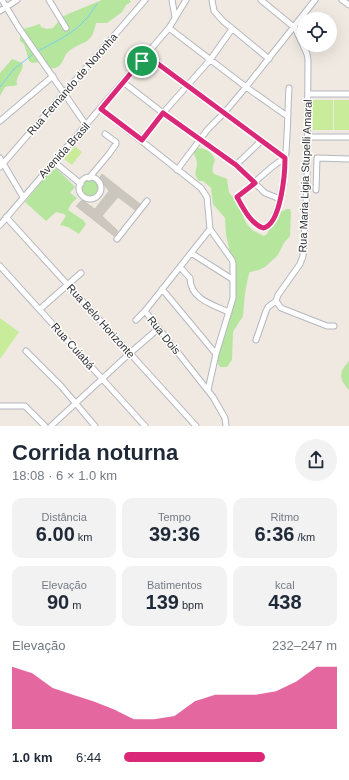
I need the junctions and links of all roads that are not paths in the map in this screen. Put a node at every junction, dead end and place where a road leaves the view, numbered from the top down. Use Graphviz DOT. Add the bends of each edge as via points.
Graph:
graph roads {
  1 [pos="2,0"];
  2 [pos="17,0"];
  3 [pos="49,0"];
  4 [pos="145,0"];
  5 [pos="172,0"];
  6 [pos="186,0"];
  7 [pos="212,0"];
  8 [pos="262,0"];
  9 [pos="315,0"];
  10 [pos="342,0"];
  11 [pos="349,6"];
  12 [pos="7,7"];
  13 [pos="0,11"];
  14 [pos="176,17"];
  15 [pos="66,28"];
  16 [pos="169,28"];
  17 [pos="294,28"];
  18 [pos="232,29"];
  19 [pos="146,55"];
  20 [pos="269,59"];
  21 [pos="210,60"];
  22 [pos="53,76"];
  23 [pos="123,82"];
  24 [pos="188,86"];
  25 [pos="246,87"];
  26 [pos="289,88"];
  27 [pos="64,92"];
  28 [pos="308,94"];
  29 [pos="349,94"];
  30 [pos="101,109"];
  31 [pos="225,112"];
  32 [pos="163,113"];
  33 [pos="287,116"];
  34 [pos="0,121"];
  35 [pos="86,125"];
  36 [pos="105,134"];
  37 [pos="308,137"];
  38 [pos="349,137"];
  39 [pos="142,140"];
  40 [pos="200,140"];
  41 [pos="261,141"];
  42 [pos="0,158"];
  43 [pos="285,158"];
  44 [pos="349,159"];
  45 [pos="54,162"];
  46 [pos="2,165"];
  47 [pos="236,165"];
  48 [pos="177,170"];
  49 [pos="89,178"];
  50 [pos="255,183"];
  51 [pos="81,184"];
  52 [pos="316,190"];
  53 [pos="23,197"];
  54 [pos="280,199"];
  55 [pos="147,201"];
  56 [pos="6,217"];
  57 [pos="0,225"];
  58 [pos="210,229"];
  59 [pos="117,239"];
  60 [pos="191,253"];
  61 [pos="0,266"];
  62 [pos="180,267"];
  63 [pos="81,273"];
  64 [pos="232,279"];
  65 [pos="68,284"];
  66 [pos="162,289"];
  67 [pos="276,301"];
  68 [pos="40,309"];
  69 [pos="145,311"];
  70 [pos="229,312"];
  71 [pos="136,320"];
  72 [pos="334,326"];
  73 [pos="159,328"];
  74 [pos="256,340"];
  75 [pos="26,351"];
  76 [pos="130,353"];
  77 [pos="216,354"];
  78 [pos="102,378"];
  79 [pos="208,390"];
  80 [pos="75,404"];
  81 [pos="0,406"];
  82 [pos="45,426"];
  83 [pos="51,426"];
  84 [pos="95,426"];
  85 [pos="145,426"];
  86 [pos="196,426"];
  87 [pos="226,426"];
  1 -- 12 [label="street"];
  2 -- 12 [label="street"];
  3 -- 15 [label="street"];
  4 -- 27 [label="street, Rua Fernando de Noronha"];
  5 -- 14 [label="street"];
  6 -- 14 [label="street, Avenida Brasil"];
  7 -- 18 [label="street" via="214,11"];
  8 -- 17 [label="street"];
  9 -- 17 [label="street"];
  10 -- 11 [label="street"];
  12 -- 13 [label="street"];
  12 -- 22 [label="street"];
  14 -- 16 [label="street, Avenida Brasil"];
  16 -- 19 [label="street, Avenida Brasil"];
  16 -- 21 [label="street"];
  17 -- 20 [label="street"];
  17 -- 28 [label="street, Rua Maria Ligia Stupelli Amaral" via="308,57"];
  18 -- 20 [label="street"];
  18 -- 21 [label="street"];
  19 -- 23 [label="street, Avenida Brasil"];
  19 -- 24 [label="street"];
  20 -- 25 [label="street"];
  21 -- 24 [label="street"];
  21 -- 25 [label="street"];
  22 -- 27 [label="street"];
  22 -- 34 [label="street"];
  23 -- 30 [label="street, Avenida Brasil"];
  23 -- 32 [label="street"];
  24 -- 31 [label="street"];
  24 -- 32 [label="street"];
  25 -- 31 [label="street"];
  25 -- 33 [label="street"];
  26 -- 33 [label="street"];
  27 -- 35 [label="street"];
  27 -- 46 [label="street, Rua Fernando de Noronha"];
  28 -- 29 [label="street"];
  28 -- 37 [label="street, Rua Maria Ligia Stupelli Amaral"];
  30 -- 35 [label="street, Avenida Brasil"];
  30 -- 39 [label="street"];
  31 -- 40 [label="street"];
  31 -- 41 [label="street"];
  32 -- 39 [label="street"];
  32 -- 40 [label="street"];
  33 -- 43 [label="street"];
  35 -- 45 [label="street, Avenida Brasil"];
  36 -- 49 [label="street" via="116,144"];
  37 -- 38 [label="street"];
  37 -- 67 [label="street, Rua Maria Ligia Stupelli Amaral" via="303,260"];
  39 -- 48 [label="street"];
  40 -- 47 [label="street"];
  40 -- 48 [label="street"];
  41 -- 43 [label="street"];
  41 -- 47 [label="street"];
  42 -- 46 [label="street"];
  43 -- 50 [label="street" via="270,167"];
  43 -- 54 [label="street"];
  44 -- 52 [label="street" via="317,158"];
  45 -- 51 [label="street"];
  45 -- 53 [label="street, Avenida Brasil"];
  46 -- 53 [label="street"];
  47 -- 50 [label="street"];
  48 -- 58 [label="street" via="207,197"];
  49 -- 51 [label="street"];
  49 -- 51 [label="street" via="96,179 100,184 101,191 97,197 84,197 80,191"];
  50 -- 54 [label="street" via="265,193"];
  50 -- 54 [label="street" via="237,197 260,228 265,228 273,220"];
  53 -- 56 [label="street, Avenida Brasil"];
  55 -- 59 [label="street"];
  56 -- 57 [label="street, Avenida Brasil"];
  56 -- 65 [label="street, Rua Belo Horizonte"];
  58 -- 60 [label="street, Rua Dois"];
  58 -- 64 [label="street" via="232,260"];
  60 -- 62 [label="street, Rua Dois"];
  60 -- 64 [label="street"];
  61 -- 68 [label="street, Rua Cuiabá"];
  62 -- 66 [label="street, Rua Dois"];
  62 -- 70 [label="street" via="190,278 190,286 196,295"];
  63 -- 65 [label="street"];
  64 -- 70 [label="street" via="233,298"];
  65 -- 68 [label="street"];
  65 -- 76 [label="street, Rua Belo Horizonte"];
  66 -- 69 [label="street, Rua Dois"];
  66 -- 77 [label="street"];
  67 -- 72 [label="street" via="280,308 327,326"];
  67 -- 74 [label="street, Rua Maria Ligia Stupelli Amaral" via="268,307"];
  68 -- 78 [label="street, Rua Cuiabá"];
  69 -- 71 [label="street"];
  69 -- 73 [label="street, Rua Dois"];
  70 -- 77 [label="street"];
  73 -- 76 [label="street"];
  73 -- 79 [label="street, Rua Dois"];
  75 -- 80 [label="street"];
  76 -- 78 [label="street"];
  76 -- 86 [label="street, Rua Belo Horizonte"];
  77 -- 79 [label="street"];
  78 -- 80 [label="street"];
  78 -- 85 [label="street, Rua Cuiabá"];
  79 -- 87 [label="street, Rua Dois" via="225,418"];
  80 -- 83 [label="street"];
  80 -- 84 [label="street"];
  81 -- 82 [label="street" via="25,406"];
}
